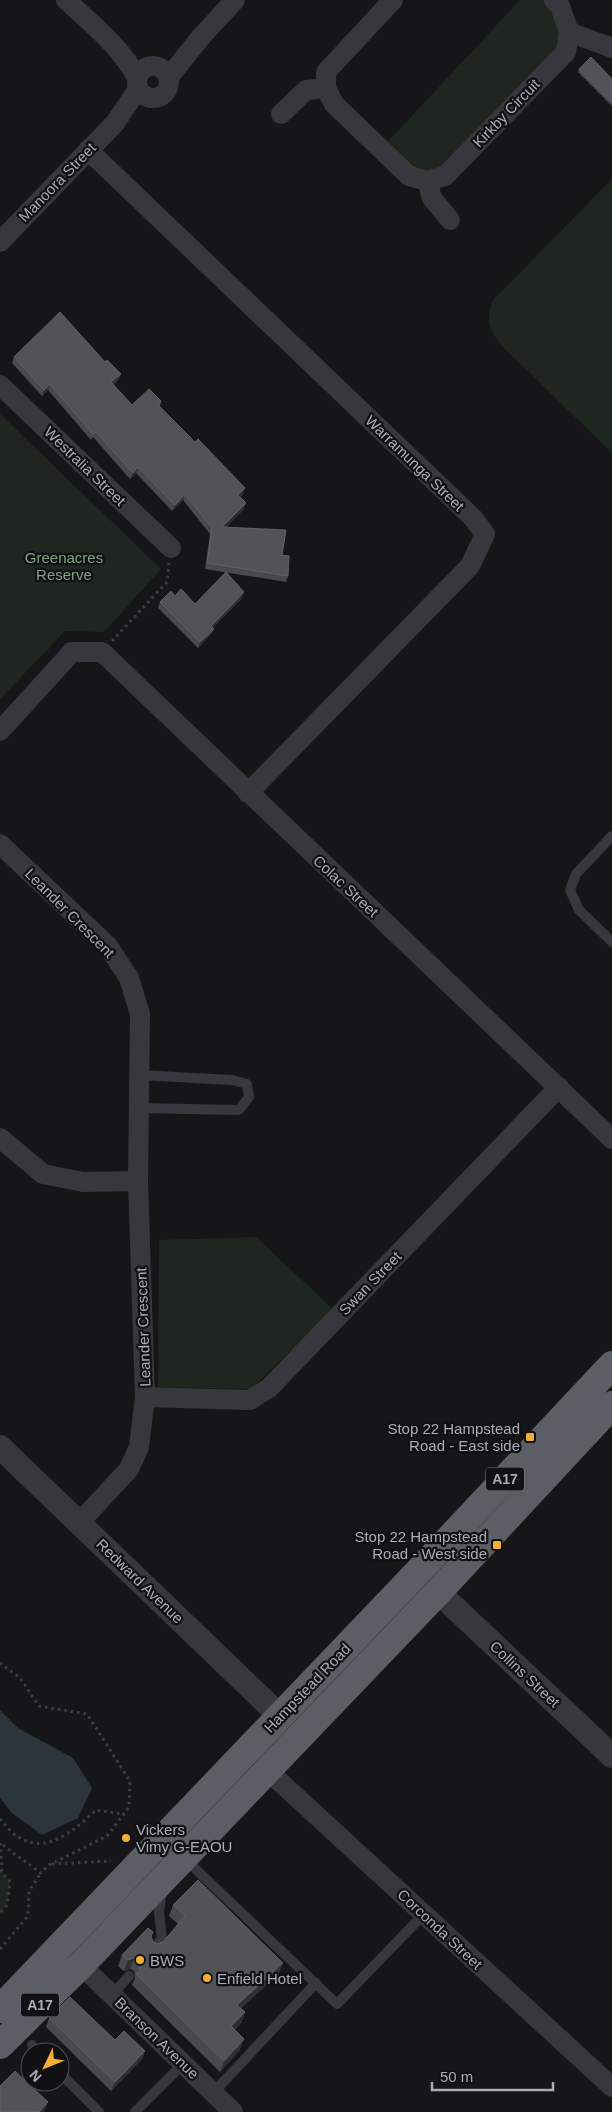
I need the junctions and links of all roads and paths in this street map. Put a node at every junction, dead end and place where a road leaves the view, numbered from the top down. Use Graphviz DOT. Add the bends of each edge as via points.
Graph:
graph roads {
  1 [pos="66,0"];
  2 [pos="234,0"];
  3 [pos="554,0"];
  4 [pos="382,4"];
  5 [pos="570,32"];
  6 [pos="612,48"];
  7 [pos="151,79"];
  8 [pos="326,88"];
  9 [pos="281,114"];
  10 [pos="88,150"];
  11 [pos="427,181"];
  12 [pos="450,220"];
  13 [pos="0,242"];
  14 [pos="0,385"];
  15 [pos="171,548"];
  16 [pos="102,652"];
  17 [pos="0,731"];
  18 [pos="248,794"];
  19 [pos="612,836"];
  20 [pos="0,844"];
  21 [pos="612,942"];
  22 [pos="138,1075"];
  23 [pos="559,1087"];
  24 [pos="138,1108"];
  25 [pos="0,1138"];
  26 [pos="612,1139"];
  27 [pos="138,1181"];
  28 [pos="612,1365"];
  29 [pos="592,1385"];
  30 [pos="145,1397"];
  31 [pos="612,1406"];
  32 [pos="0,1447"];
  33 [pos="79,1523"];
  34 [pos="418,1572"];
  35 [pos="438,1592"];
  36 [pos="0,1663"];
  37 [pos="280,1716"];
  38 [pos="300,1736"];
  39 [pos="246,1751"];
  40 [pos="612,1756"];
  41 [pos="267,1770"];
  42 [pos="124,1814"];
  43 [pos="0,1819"];
  44 [pos="0,1842"];
  45 [pos="115,1856"];
  46 [pos="184,1857"];
  47 [pos="49,1865"];
  48 [pos="1,1871"];
  49 [pos="41,1873"];
  50 [pos="164,1878"];
  51 [pos="0,1913"];
  52 [pos="424,1914"];
  53 [pos="60,1945"];
  54 [pos="154,1948"];
  55 [pos="0,1949"];
  56 [pos="81,1965"];
  57 [pos="129,1976"];
  58 [pos="316,1983"];
  59 [pos="112,1995"];
  60 [pos="0,2009"];
  61 [pos="0,2045"];
  62 [pos="183,2064"];
  63 [pos="70,2083"];
  64 [pos="612,2087"];
  65 [pos="213,2093"];
  66 [pos="99,2112"];
  67 [pos="135,2112"];
  68 [pos="233,2112"];
  1 -- 7 [label="street" via="114,45 130,65"];
  2 -- 7 [label="street, Manoora Street" via="200,38"];
  3 -- 5 [label="street" via="560,6"];
  4 -- 8 [label="street" via="326,72"];
  5 -- 6 [label="street"];
  5 -- 11 [label="street, Kirkby Circuit" via="566,52 444,176"];
  7 -- 10 [label="street, Manoora Street"];
  8 -- 9 [label="street" via="306,90"];
  8 -- 11 [label="street" via="334,104 408,176"];
  10 -- 13 [label="street, Manoora Street"];
  10 -- 18 [label="street, Warramunga Street" via="474,518 485,534 470,566"];
  11 -- 12 [label="street" via="432,198"];
  14 -- 15 [label="street, Westralia Street"];
  15 -- 16 [label="path" via="167,582"];
  16 -- 17 [label="street" via="72,652"];
  16 -- 18 [label="street, Colac Street"];
  18 -- 23 [label="street, Colac Street"];
  19 -- 21 [label="lane" via="576,874 570,890 579,910"];
  20 -- 22 [label="street, Leander Crescent" via="108,946 129,978 140,1014"];
  22 -- 24 [label="street, Leander Crescent"];
  22 -- 24 [label="lane" via="232,1080 247,1084 249,1097 239,1110"];
  23 -- 26 [label="street, Colac Street"];
  23 -- 30 [label="street, Swan Street" via="269,1388 250,1400"];
  24 -- 27 [label="street, Leander Crescent"];
  25 -- 27 [label="street" via="43,1174 83,1182"];
  27 -- 30 [label="street, Leander Crescent"];
  28 -- 29 [label="highway, Hampstead Road / A17"];
  29 -- 31 [label="highway"];
  29 -- 34 [label="highway, Hampstead Road / A17"];
  30 -- 33 [label="street, Leander Crescent" via="139,1447 129,1469"];
  31 -- 35 [label="highway, Hampstead Road / A17"];
  32 -- 33 [label="street, Redward Avenue"];
  33 -- 37 [label="street, Redward Avenue"];
  34 -- 35 [label="highway"];
  34 -- 37 [label="highway, Hampstead Road / A17"];
  35 -- 38 [label="highway, Hampstead Road / A17"];
  35 -- 40 [label="street, Collins Street"];
  36 -- 42 [label="path" via="20,1678 39,1706 87,1714 130,1781 129,1807"];
  37 -- 38 [label="highway"];
  37 -- 39 [label="highway, Hampstead Road / A17"];
  38 -- 41 [label="highway, Hampstead Road / A17"];
  39 -- 41 [label="highway"];
  39 -- 53 [label="highway, Hampstead Road / A17"];
  41 -- 46 [label="highway, Hampstead Road / A17"];
  41 -- 52 [label="street, Corconda Street"];
  42 -- 43 [label="path" via="96,1810 67,1834 50,1842 34,1844 20,1839"];
  42 -- 47 [label="path" via="107,1836"];
  44 -- 48 [label="path"];
  44 -- 49 [label="path"];
  45 -- 47 [label="path" via="110,1862"];
  46 -- 50 [label="highway, Hampstead Road / A17"];
  46 -- 58 [label="lane"];
  47 -- 49 [label="path"];
  48 -- 51 [label="path" via="10,1882 7,1905"];
  49 -- 55 [label="path" via="29,1891 28,1916"];
  50 -- 54 [label="lane" via="159,1912 162,1939"];
  50 -- 56 [label="highway, Hampstead Road / A17"];
  52 -- 58 [label="lane" via="337,2004"];
  52 -- 64 [label="street, Corconda Street"];
  53 -- 56 [label="highway"];
  53 -- 60 [label="highway, Hampstead Road / A17"];
  56 -- 59 [label="street, Branson Avenue"];
  56 -- 61 [label="highway, Hampstead Road / A17"];
  57 -- 59 [label="lane"];
  58 -- 65 [label="lane"];
  59 -- 62 [label="street, Branson Avenue"];
  62 -- 65 [label="street, Branson Avenue"];
  62 -- 67 [label="lane"];
  63 -- 66 [label="lane"];
  65 -- 68 [label="street, Branson Avenue"];
}
